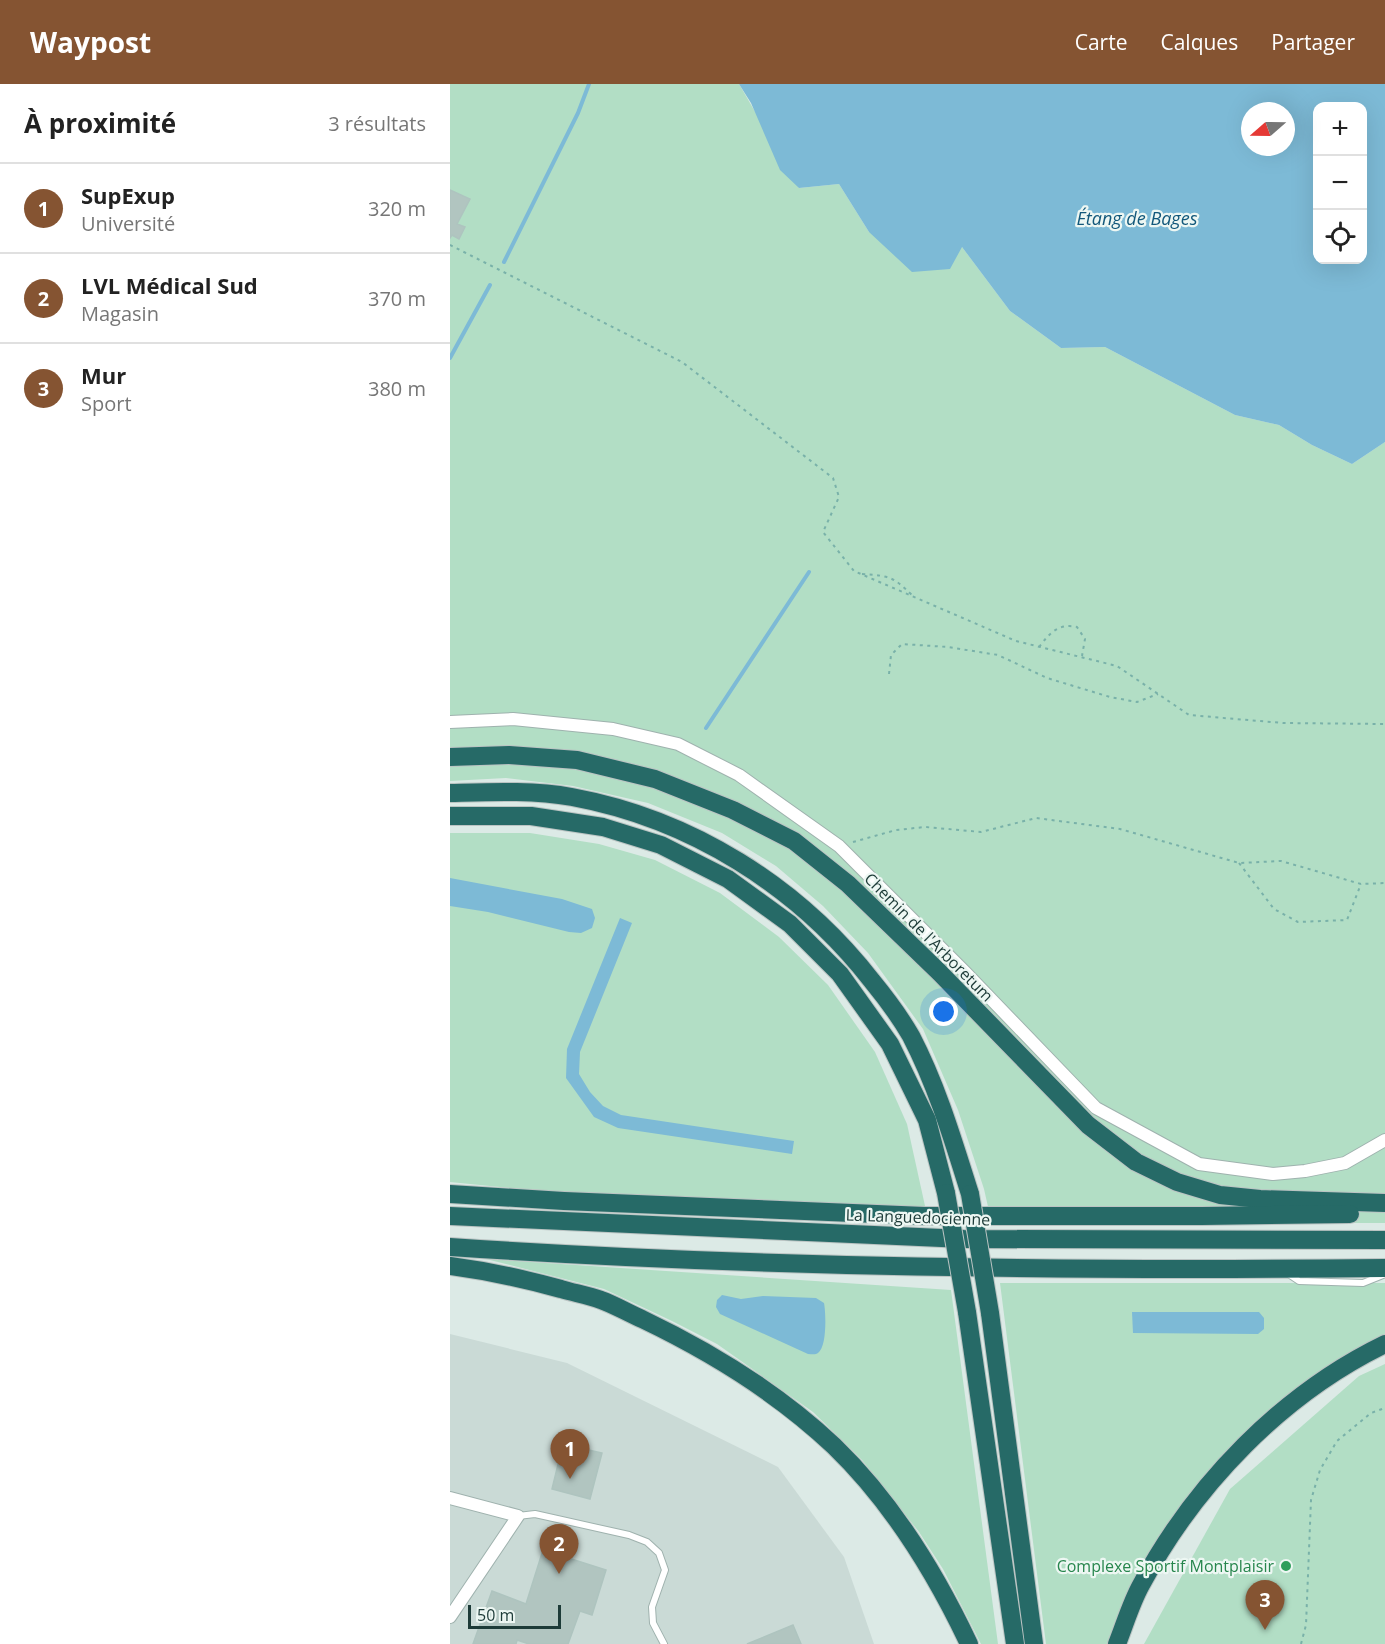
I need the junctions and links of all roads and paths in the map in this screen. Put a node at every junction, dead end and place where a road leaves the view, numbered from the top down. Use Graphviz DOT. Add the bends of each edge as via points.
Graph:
graph roads {
  1 [pos="450,245"];
  2 [pos="860,574"];
  3 [pos="914,597"];
  4 [pos="1039,647"];
  5 [pos="1082,657"];
  6 [pos="889,674"];
  7 [pos="1158,694"];
  8 [pos="450,722"];
  9 [pos="1385,724"];
  10 [pos="450,757"];
  11 [pos="450,793"];
  12 [pos="450,816"];
  13 [pos="839,846"];
  14 [pos="1239,863"];
  15 [pos="1385,883"];
  16 [pos="1361,884"];
  17 [pos="1385,1140"];
  18 [pos="450,1194"];
  19 [pos="1385,1203"];
  20 [pos="1385,1213"];
  21 [pos="450,1216"];
  22 [pos="1385,1240"];
  23 [pos="450,1247"];
  24 [pos="450,1266"];
  25 [pos="1385,1268"];
  26 [pos="1282,1269"];
  27 [pos="1385,1274"];
  28 [pos="1385,1344"];
  29 [pos="1385,1408"];
  30 [pos="450,1498"];
  31 [pos="518,1516"];
  32 [pos="450,1617"];
  33 [pos="664,1644"];
  34 [pos="969,1644"];
  35 [pos="1015,1644"];
  36 [pos="1034,1644"];
  37 [pos="1117,1644"];
  38 [pos="1301,1644"];
  1 -- 2 [label="path" via="682,362 833,478 839,497 823,532"];
  2 -- 3 [label="path"];
  2 -- 3 [label="path" via="888,576"];
  3 -- 4 [label="path"];
  4 -- 5 [label="path"];
  4 -- 5 [label="path" via="1053,630 1068,625 1077,627 1085,639"];
  5 -- 7 [label="path" via="1118,666"];
  6 -- 7 [label="path" via="891,655 902,644 948,647 998,655 1047,678 1110,697 1137,702"];
  7 -- 9 [label="path" via="1189,715 1283,723"];
  8 -- 13 [label="street, Chemin de l'Arboretum" via="513,719 566,723 678,744 738,775"];
  10 -- 19 [label="highway" via="509,755 577,760 656,779 734,810 794,842 848,884 1088,1125 1136,1161 1176,1182 1220,1195"];
  11 -- 36 [label="highway, bridge" via="572,797 648,817 715,848 767,878 815,917 884,996 910,1034 932,1078 970,1194 990,1313"];
  12 -- 35 [label="highway, bridge" via="531,816 603,827 661,845 728,879 790,924 840,974 890,1044 927,1120 946,1194"];
  13 -- 14 [label="path" via="896,830 925,827 981,832 1036,818 1120,829"];
  13 -- 17 [label="street, Chemin de l'Arboretum" via="1096,1108 1189,1159 1199,1164 1272,1174 1305,1172 1344,1163"];
  14 -- 16 [label="path" via="1281,861"];
  14 -- 16 [label="path" via="1274,909 1298,922 1347,920"];
  15 -- 16 [label="path"];
  18 -- 20 [label="highway" via="925,1216"];
  21 -- 22 [label="highway, La Languedocienne" via="964,1239"];
  23 -- 26 [label="highway" via="660,1259 919,1267"];
  24 -- 34 [label="highway" via="600,1299 711,1354 750,1380 813,1428 875,1492 933,1575"];
  25 -- 26 [label="highway"];
  26 -- 27 [label="lane" via="1299,1281 1363,1283"];
  28 -- 37 [label="highway" via="1354,1359 1306,1392 1248,1441 1163,1546 1140,1587"];
  29 -- 38 [label="path" via="1371,1413 1336,1441 1320,1470 1311,1500 1306,1625"];
  30 -- 31 [label="street"];
  31 -- 32 [label="street"];
  31 -- 33 [label="lane" via="536,1514 648,1542 659,1552 665,1570 652,1607 653,1623"];
}
